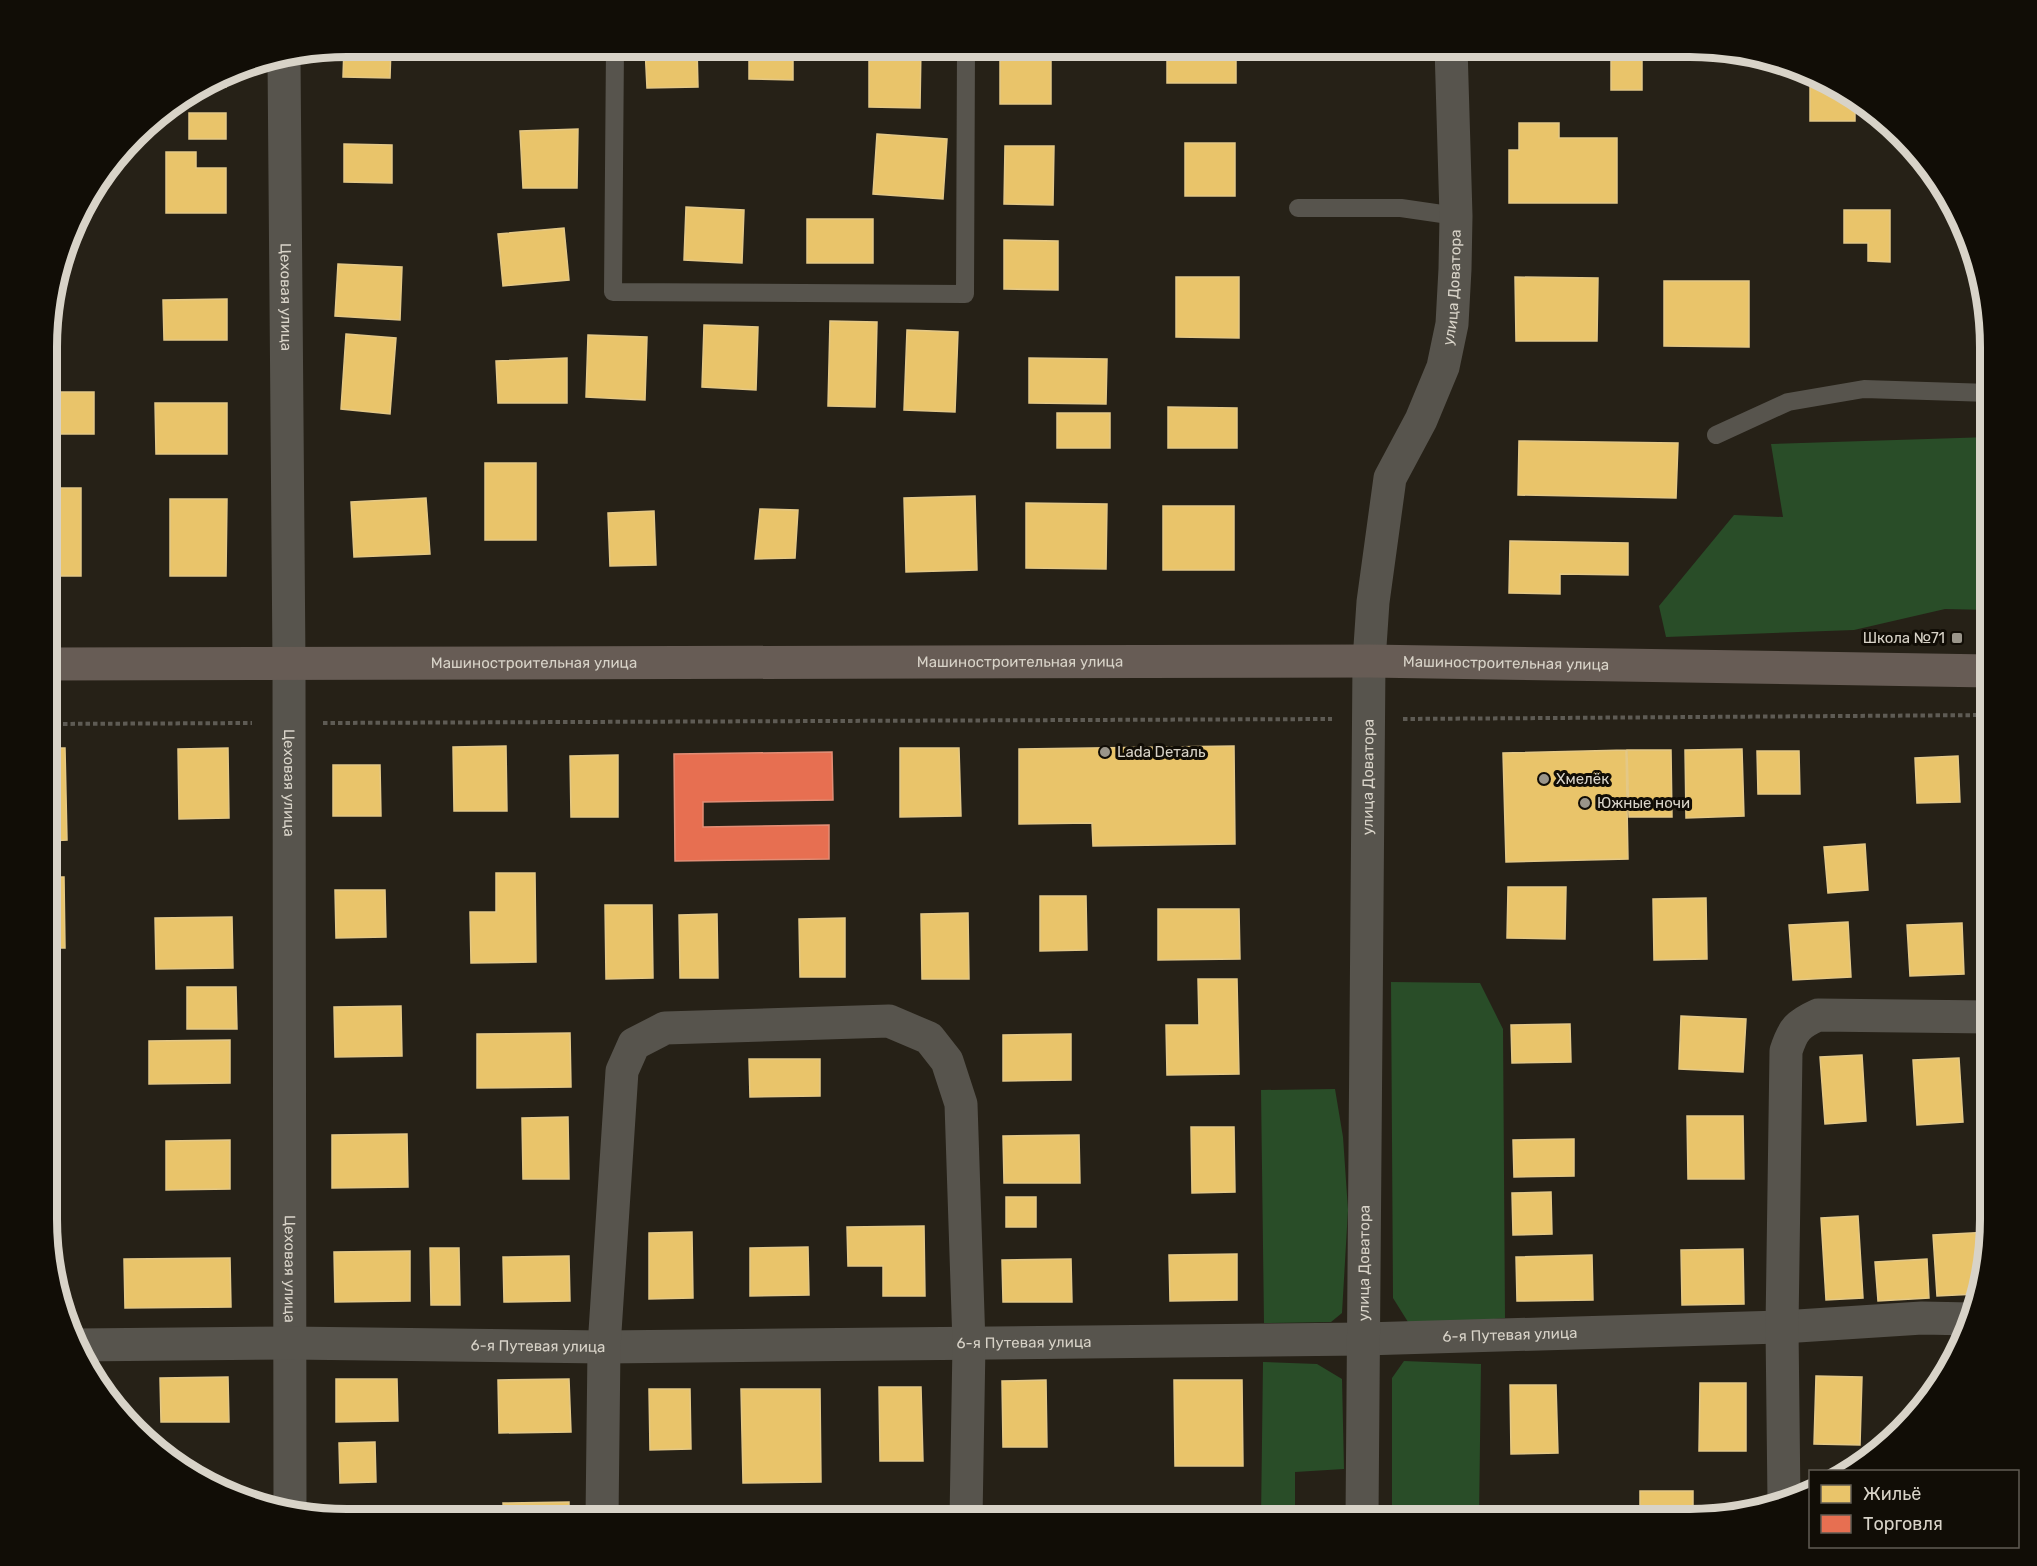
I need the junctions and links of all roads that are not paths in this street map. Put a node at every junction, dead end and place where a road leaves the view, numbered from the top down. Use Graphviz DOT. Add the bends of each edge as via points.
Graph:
graph roads {
  1 [pos="615,57"];
  2 [pos="966,57"];
  3 [pos="1451,57"];
  4 [pos="284,64"];
  5 [pos="1298,208"];
  6 [pos="1456,216"];
  7 [pos="1980,393"];
  8 [pos="1716,435"];
  9 [pos="1369,660"];
  10 [pos="57,663"];
  11 [pos="289,664"];
  12 [pos="1980,671"];
  13 [pos="1980,1017"];
  14 [pos="1962,1319"];
  15 [pos="1782,1327"];
  16 [pos="1364,1339"];
  17 [pos="290,1343"];
  18 [pos="969,1344"];
  19 [pos="86,1345"];
  20 [pos="604,1347"];
  21 [pos="1784,1494"];
  22 [pos="290,1503"];
  23 [pos="602,1509"];
  24 [pos="966,1509"];
  25 [pos="1362,1509"];
  1 -- 2 [label="lane" via="613,291 953,294 965,294"];
  3 -- 6 [label="street, улица Доватора"];
  4 -- 11 [label="street, Цеховая улица"];
  5 -- 6 [label="lane" via="1401,207"];
  6 -- 9 [label="street, улица Доватора" via="1452,324 1439,378 1422,420 1390,478"];
  7 -- 8 [label="lane" via="1864,389 1788,402"];
  9 -- 11 [label="main road, Машиностроительная улица"];
  9 -- 12 [label="main road, Машиностроительная улица"];
  9 -- 16 [label="street, улица Доватора"];
  10 -- 11 [label="main road, Машиностроительная улица"];
  11 -- 17 [label="street, Цеховая улица"];
  13 -- 15 [label="street" via="1818,1015 1802,1022 1791,1034 1786,1051"];
  14 -- 15 [label="street, 6-я Путевая улица"];
  15 -- 16 [label="street, 6-я Путевая улица"];
  15 -- 21 [label="street"];
  16 -- 18 [label="street, 6-я Путевая улица"];
  16 -- 25 [label="street, улица Доватора"];
  17 -- 19 [label="street, 6-я Путевая улица"];
  17 -- 20 [label="street, 6-я Путевая улица"];
  17 -- 22 [label="street, Цеховая улица"];
  18 -- 20 [label="street, 6-я Путевая улица"];
  18 -- 20 [label="street" via="961,1104 948,1061 929,1038 889,1021 665,1028 634,1044 622,1071"];
  18 -- 24 [label="street"];
  20 -- 23 [label="street"];
}
